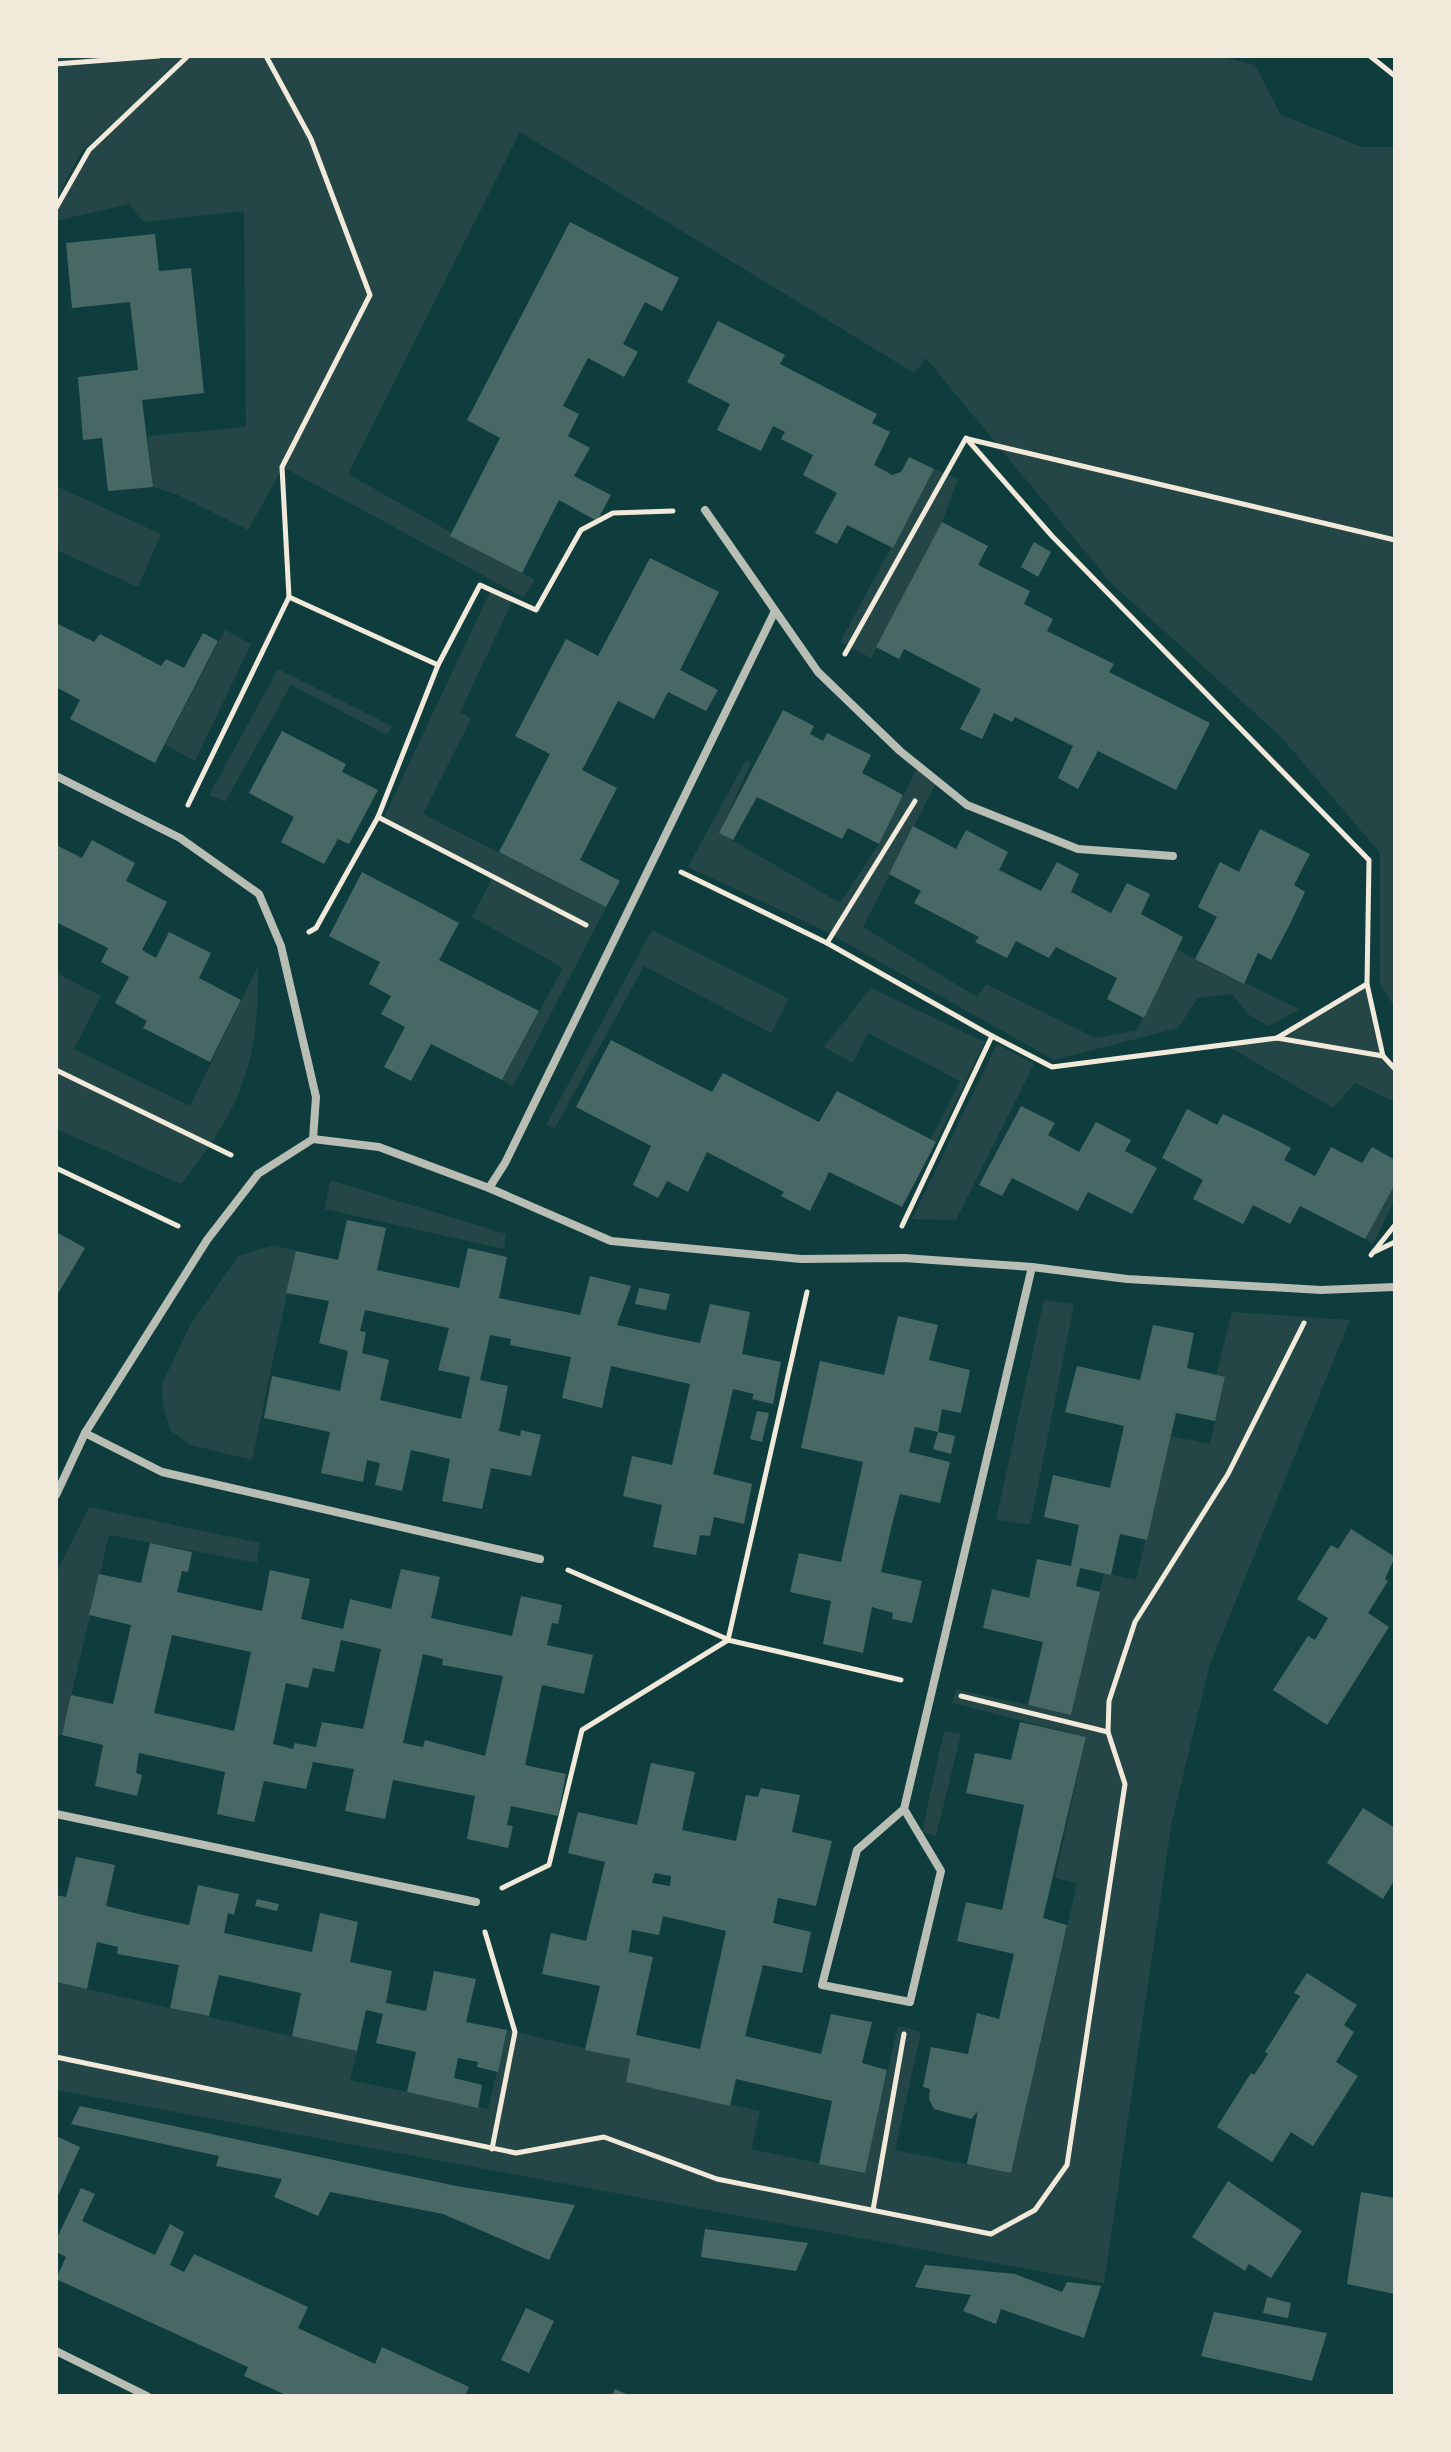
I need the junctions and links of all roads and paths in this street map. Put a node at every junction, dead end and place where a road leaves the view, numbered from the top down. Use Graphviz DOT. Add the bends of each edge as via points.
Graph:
graph roads {
  1 [pos="159,56"];
  2 [pos="188,56"];
  3 [pos="266,56"];
  4 [pos="1370,56"];
  5 [pos="56,64"];
  6 [pos="1395,76"];
  7 [pos="56,208"];
  8 [pos="966,438"];
  9 [pos="705,510"];
  10 [pos="1395,540"];
  11 [pos="289,597"];
  12 [pos="775,611"];
  13 [pos="438,665"];
  14 [pos="829,683"];
  15 [pos="56,776"];
  16 [pos="931,776"];
  17 [pos="378,817"];
  18 [pos="172,834"];
  19 [pos="1173,856"];
  20 [pos="654,859"];
  21 [pos="614,939"];
  22 [pos="827,943"];
  23 [pos="281,946"];
  24 [pos="1367,984"];
  25 [pos="992,1036"];
  26 [pos="1277,1038"];
  27 [pos="1383,1056"];
  28 [pos="1395,1069"];
  29 [pos="56,1070"];
  30 [pos="313,1139"];
  31 [pos="56,1168"];
  32 [pos="262,1170"];
  33 [pos="489,1188"];
  34 [pos="207,1240"];
  35 [pos="1395,1242"];
  36 [pos="1373,1252"];
  37 [pos="887,1259"];
  38 [pos="815,1260"];
  39 [pos="1032,1267"];
  40 [pos="1395,1287"];
  41 [pos="85,1433"];
  42 [pos="56,1495"];
  43 [pos="540,1559"];
  44 [pos="728,1640"];
  45 [pos="932,1689"];
  46 [pos="1108,1732"];
  47 [pos="904,1809"];
  48 [pos="56,1814"];
  49 [pos="476,1902"];
  50 [pos="910,2002"];
  51 [pos="492,2149"];
  52 [pos="873,2210"];
  53 [pos="56,2351"];
  54 [pos="147,2396"];
  1 -- 5 [label="path"];
  2 -- 7 [label="path" via="89,150"];
  3 -- 11 [label="path" via="311,139 370,295 282,467"];
  4 -- 6 [label="path"];
  8 -- 10 [label="path"];
  8 -- 14 [label="path"];
  8 -- 24 [label="path" via="1052,536 1369,860"];
  9 -- 12 [label="street"];
  9 -- 13 [label="path" via="613,513 581,530 536,610 480,585"];
  11 -- 13 [label="path"];
  11 -- 18 [label="path"];
  12 -- 14 [label="street"];
  12 -- 20 [label="street"];
  13 -- 17 [label="path"];
  14 -- 16 [label="street"];
  15 -- 18 [label="street"];
  16 -- 19 [label="street" via="967,805 1078,849"];
  16 -- 22 [label="path"];
  17 -- 21 [label="path"];
  17 -- 23 [label="path" via="316,928"];
  18 -- 23 [label="street" via="259,894"];
  20 -- 21 [label="street"];
  20 -- 22 [label="path"];
  21 -- 33 [label="street"];
  22 -- 25 [label="path"];
  23 -- 30 [label="street" via="316,1097"];
  24 -- 26 [label="path"];
  24 -- 27 [label="path"];
  25 -- 26 [label="path" via="1052,1067"];
  25 -- 37 [label="path"];
  26 -- 27 [label="path"];
  27 -- 28 [label="path"];
  29 -- 32 [label="path"];
  30 -- 32 [label="street"];
  30 -- 33 [label="street" via="379,1147"];
  31 -- 34 [label="path"];
  32 -- 34 [label="street"];
  33 -- 38 [label="street" via="611,1241"];
  34 -- 41 [label="street"];
  35 -- 36 [label="path"];
  37 -- 38 [label="street"];
  37 -- 39 [label="street"];
  38 -- 44 [label="path"];
  39 -- 40 [label="street" via="1157,1281 1321,1290"];
  39 -- 45 [label="street"];
  41 -- 42 [label="street"];
  41 -- 43 [label="street" via="162,1472"];
  43 -- 44 [label="path"];
  44 -- 45 [label="path"];
  44 -- 49 [label="path" via="582,1730 549,1865"];
  45 -- 46 [label="path"];
  45 -- 47 [label="street"];
  47 -- 50 [label="street" via="941,1871"];
  47 -- 50 [label="street" via="857,1850 822,1985"];
  48 -- 49 [label="street"];
  49 -- 51 [label="path" via="515,2032"];
  50 -- 52 [label="path"];
  53 -- 54 [label="street"];
}
